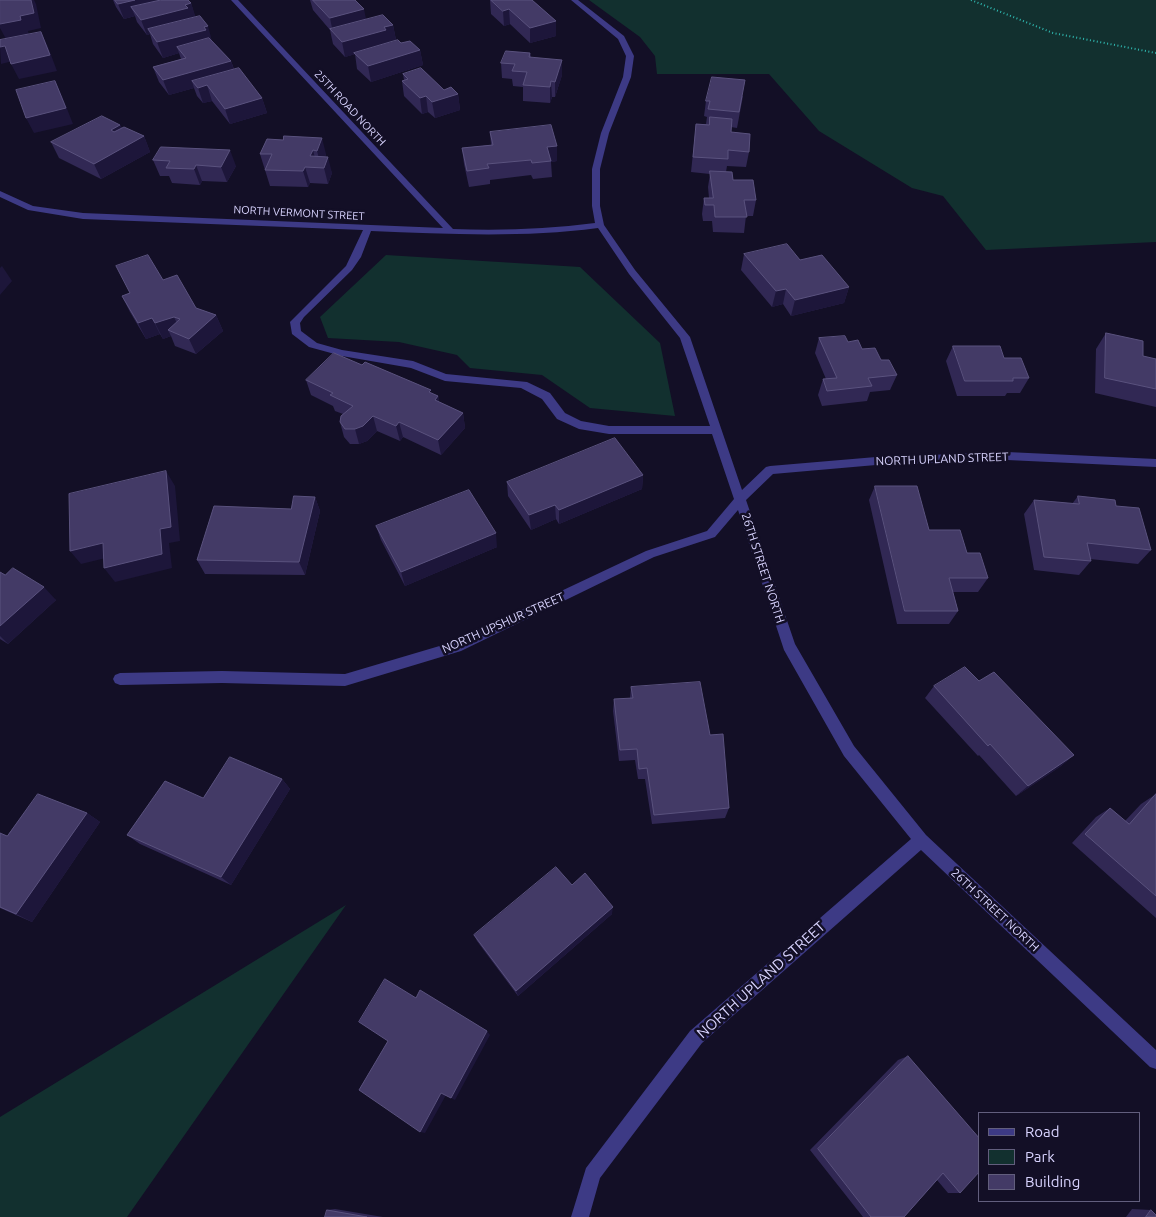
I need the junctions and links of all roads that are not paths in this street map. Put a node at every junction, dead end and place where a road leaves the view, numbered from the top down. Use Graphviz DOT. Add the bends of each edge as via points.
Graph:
graph roads {
  1 [pos="234,0"];
  2 [pos="574,0"];
  3 [pos="0,194"];
  4 [pos="600,225"];
  5 [pos="368,228"];
  6 [pos="450,231"];
  7 [pos="717,430"];
  8 [pos="1156,463"];
  9 [pos="740,498"];
  10 [pos="120,679"];
  11 [pos="920,840"];
  12 [pos="1156,1061"];
  13 [pos="580,1217"];
  1 -- 6 [label="street, 25TH ROAD NORTH"];
  2 -- 4 [label="street, 26TH STREET NORTH" via="621,38 630,56 627,77 605,134 596,169 596,206"];
  3 -- 5 [label="street, NORTH VERMONT STREET" via="31,208 83,216"];
  4 -- 6 [label="street, NORTH VERMONT STREET" via="556,231"];
  4 -- 7 [label="street, 26TH STREET NORTH" via="632,272 685,337"];
  5 -- 6 [label="street, NORTH VERMONT STREET"];
  5 -- 7 [label="street" via="346,273 307,306 294,322 296,332 313,345 413,365 445,377 523,386 546,396 561,416 579,425 609,430"];
  7 -- 9 [label="street, 26TH STREET NORTH"];
  8 -- 9 [label="street, NORTH UPLAND STREET" via="1008,456 876,461 770,470"];
  9 -- 10 [label="street, NORTH UPSHUR STREET" via="711,534 650,554 456,647 345,680"];
  9 -- 11 [label="street, 26TH STREET NORTH" via="789,646 849,751"];
  11 -- 12 [label="street, 26TH STREET NORTH"];
  11 -- 13 [label="street, NORTH UPLAND STREET" via="696,1037 592,1174"];
}
